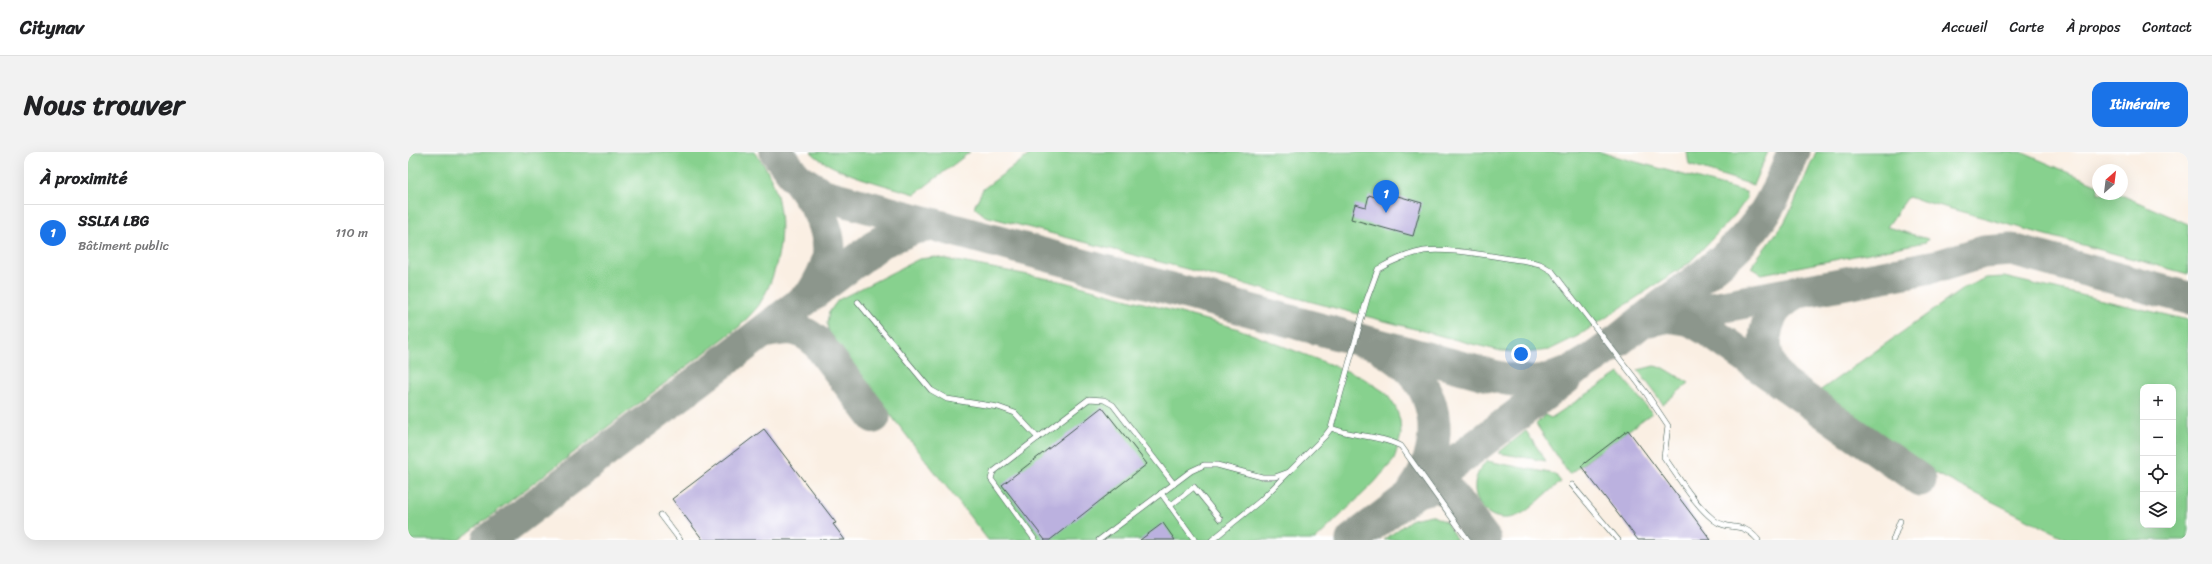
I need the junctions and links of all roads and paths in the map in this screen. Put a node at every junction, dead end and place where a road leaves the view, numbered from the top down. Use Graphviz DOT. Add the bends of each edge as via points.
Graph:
graph roads {
  1 [pos="858,302"];
  2 [pos="1331,428"];
  3 [pos="1038,438"];
  4 [pos="1289,472"];
  5 [pos="1174,484"];
  6 [pos="1572,485"];
  7 [pos="1161,494"];
  8 [pos="1170,506"];
  9 [pos="661,515"];
  10 [pos="1220,520"];
  11 [pos="1900,521"];
  12 [pos="1194,539"];
  13 [pos="680,540"];
  14 [pos="1035,540"];
  15 [pos="1099,540"];
  16 [pos="1212,540"];
  17 [pos="1468,540"];
  18 [pos="1618,540"];
  19 [pos="1758,540"];
  20 [pos="1893,540"];
  1 -- 3 [label="lane" via="931,390 948,399 998,407 1015,413"];
  2 -- 4 [label="lane"];
  2 -- 17 [label="lane" via="1344,434 1394,442 1401,446"];
  2 -- 19 [label="lane" via="1367,299 1378,269 1423,251 1439,250 1540,264 1552,271 1646,393 1668,426 1664,457 1702,509 1716,521 1742,527"];
  3 -- 5 [label="lane" via="1089,399 1104,400 1113,405"];
  3 -- 14 [label="lane" via="993,472 991,479"];
  4 -- 5 [label="lane" via="1275,477 1262,477 1218,465 1204,465"];
  4 -- 16 [label="lane" via="1260,501"];
  5 -- 7 [label="lane"];
  6 -- 18 [label="lane"];
  7 -- 8 [label="lane"];
  7 -- 15 [label="lane"];
  8 -- 10 [label="lane" via="1194,487"];
  8 -- 12 [label="lane"];
  9 -- 13 [label="lane"];
  11 -- 20 [label="lane"];
}
